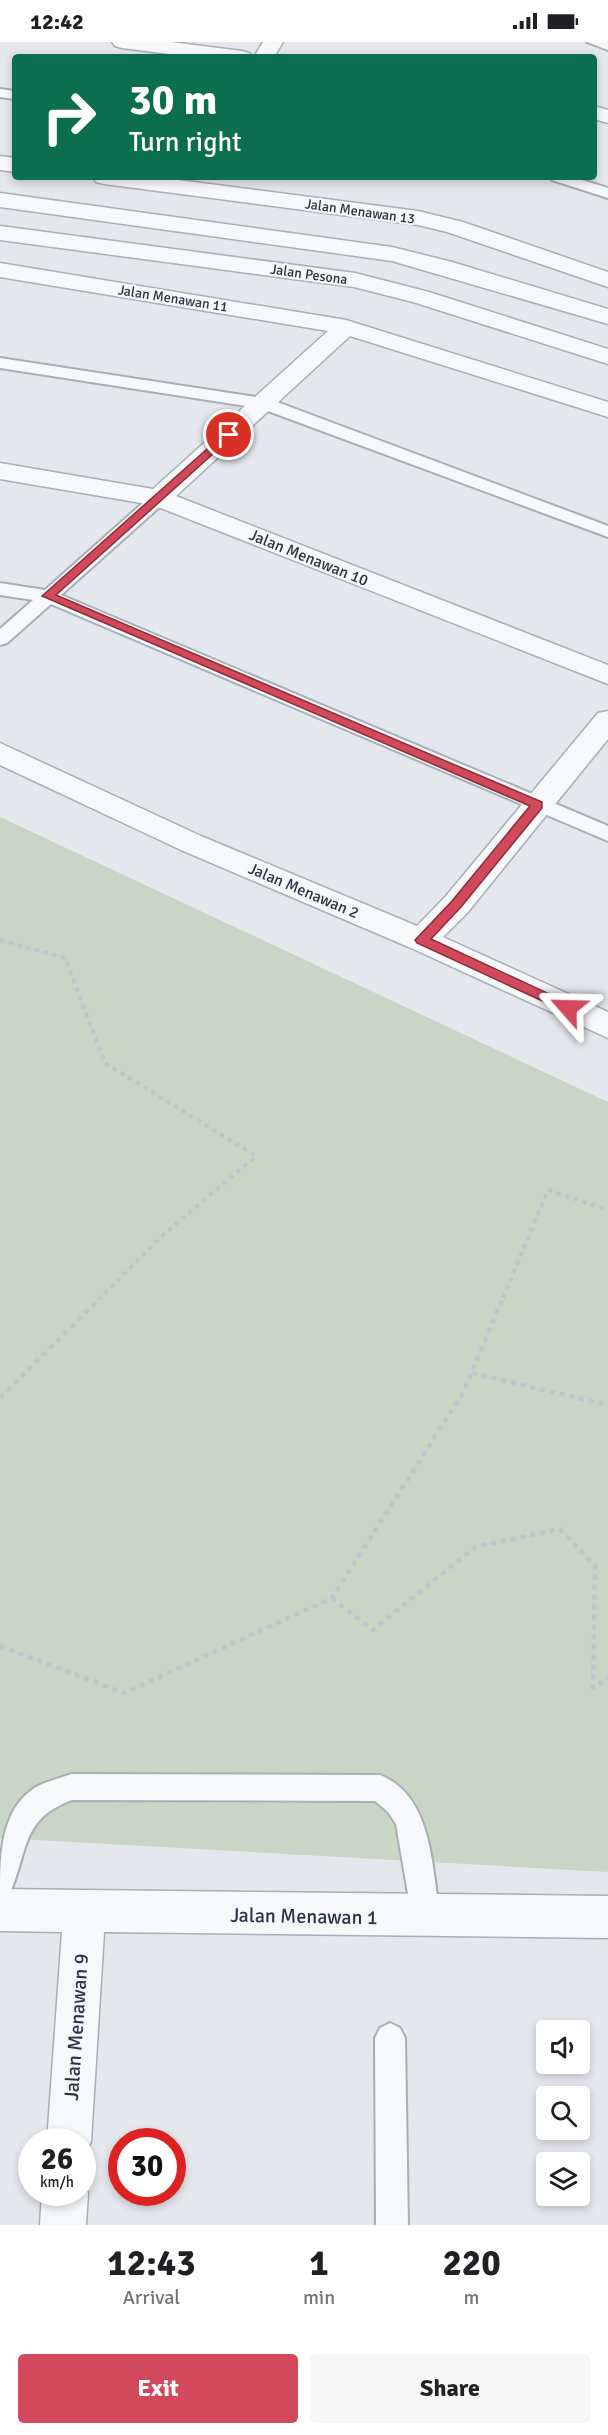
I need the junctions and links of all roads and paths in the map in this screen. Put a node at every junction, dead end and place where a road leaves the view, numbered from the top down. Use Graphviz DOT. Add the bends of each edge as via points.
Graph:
graph roads {
  1 [pos="122,42"];
  2 [pos="594,42"];
  3 [pos="608,46"];
  4 [pos="218,54"];
  5 [pos="152,180"];
  6 [pos="567,180"];
  7 [pos="201,183"];
  8 [pos="608,193"];
  9 [pos="0,200"];
  10 [pos="0,233"];
  11 [pos="0,270"];
  12 [pos="608,280"];
  13 [pos="608,317"];
  14 [pos="346,327"];
  15 [pos="608,357"];
  16 [pos="0,363"];
  17 [pos="263,404"];
  18 [pos="608,410"];
  19 [pos="0,471"];
  20 [pos="159,498"];
  21 [pos="608,532"];
  22 [pos="0,589"];
  23 [pos="48,596"];
  24 [pos="0,639"];
  25 [pos="608,675"];
  26 [pos="608,720"];
  27 [pos="0,753"];
  28 [pos="538,805"];
  29 [pos="608,834"];
  30 [pos="0,940"];
  31 [pos="422,940"];
  32 [pos="608,1026"];
  33 [pos="608,1210"];
  34 [pos="472,1372"];
  35 [pos="0,1398"];
  36 [pos="608,1405"];
  37 [pos="332,1598"];
  38 [pos="0,1646"];
  39 [pos="608,1678"];
  40 [pos="0,1883"];
  41 [pos="0,1910"];
  42 [pos="84,1913"];
  43 [pos="426,1917"];
  44 [pos="608,1917"];
  45 [pos="390,2038"];
  46 [pos="70,2128"];
  47 [pos="64,2206"];
  48 [pos="63,2225"];
  49 [pos="393,2225"];
  1 -- 4 [label="street"];
  2 -- 3 [label="lane"];
  5 -- 7 [label="street, Jalan Menawan 13"];
  6 -- 8 [label="lane"];
  7 -- 12 [label="street, Jalan Menawan 13" via="436,222"];
  9 -- 13 [label="street, Jalan Pesona" via="392,254"];
  10 -- 15 [label="street, Jalan Pesona" via="355,280"];
  11 -- 14 [label="street, Jalan Menawan 11"];
  14 -- 17 [label="street"];
  14 -- 18 [label="street, Jalan Menawan 11"];
  16 -- 17 [label="lane"];
  17 -- 20 [label="street"];
  17 -- 21 [label="lane"];
  19 -- 20 [label="street, Jalan Menawan 10"];
  20 -- 23 [label="lane"];
  20 -- 25 [label="street, Jalan Menawan 10"];
  22 -- 23 [label="lane"];
  23 -- 24 [label="lane"];
  23 -- 28 [label="lane"];
  26 -- 28 [label="street"];
  27 -- 31 [label="street, Jalan Menawan 2" via="191,843"];
  28 -- 29 [label="lane"];
  28 -- 31 [label="street" via="457,904"];
  30 -- 35 [label="path" via="65,958 105,1063 256,1156 163,1235"];
  31 -- 32 [label="street, Jalan Menawan 2"];
  33 -- 34 [label="path" via="548,1190"];
  34 -- 36 [label="path"];
  34 -- 37 [label="path" via="464,1393"];
  37 -- 38 [label="path" via="124,1693"];
  37 -- 39 [label="path" via="373,1630 475,1547 560,1529 595,1566 594,1688"];
  40 -- 43 [label="lane" via="23,1815 45,1797 72,1787 380,1788 398,1803 409,1820"];
  41 -- 42 [label="street, Jalan Menawan 1"];
  42 -- 43 [label="street, Jalan Menawan 1"];
  42 -- 46 [label="street, Jalan Menawan 9"];
  43 -- 44 [label="street, Jalan Menawan 1"];
  45 -- 49 [label="lane"];
  47 -- 48 [label="street"];
}
